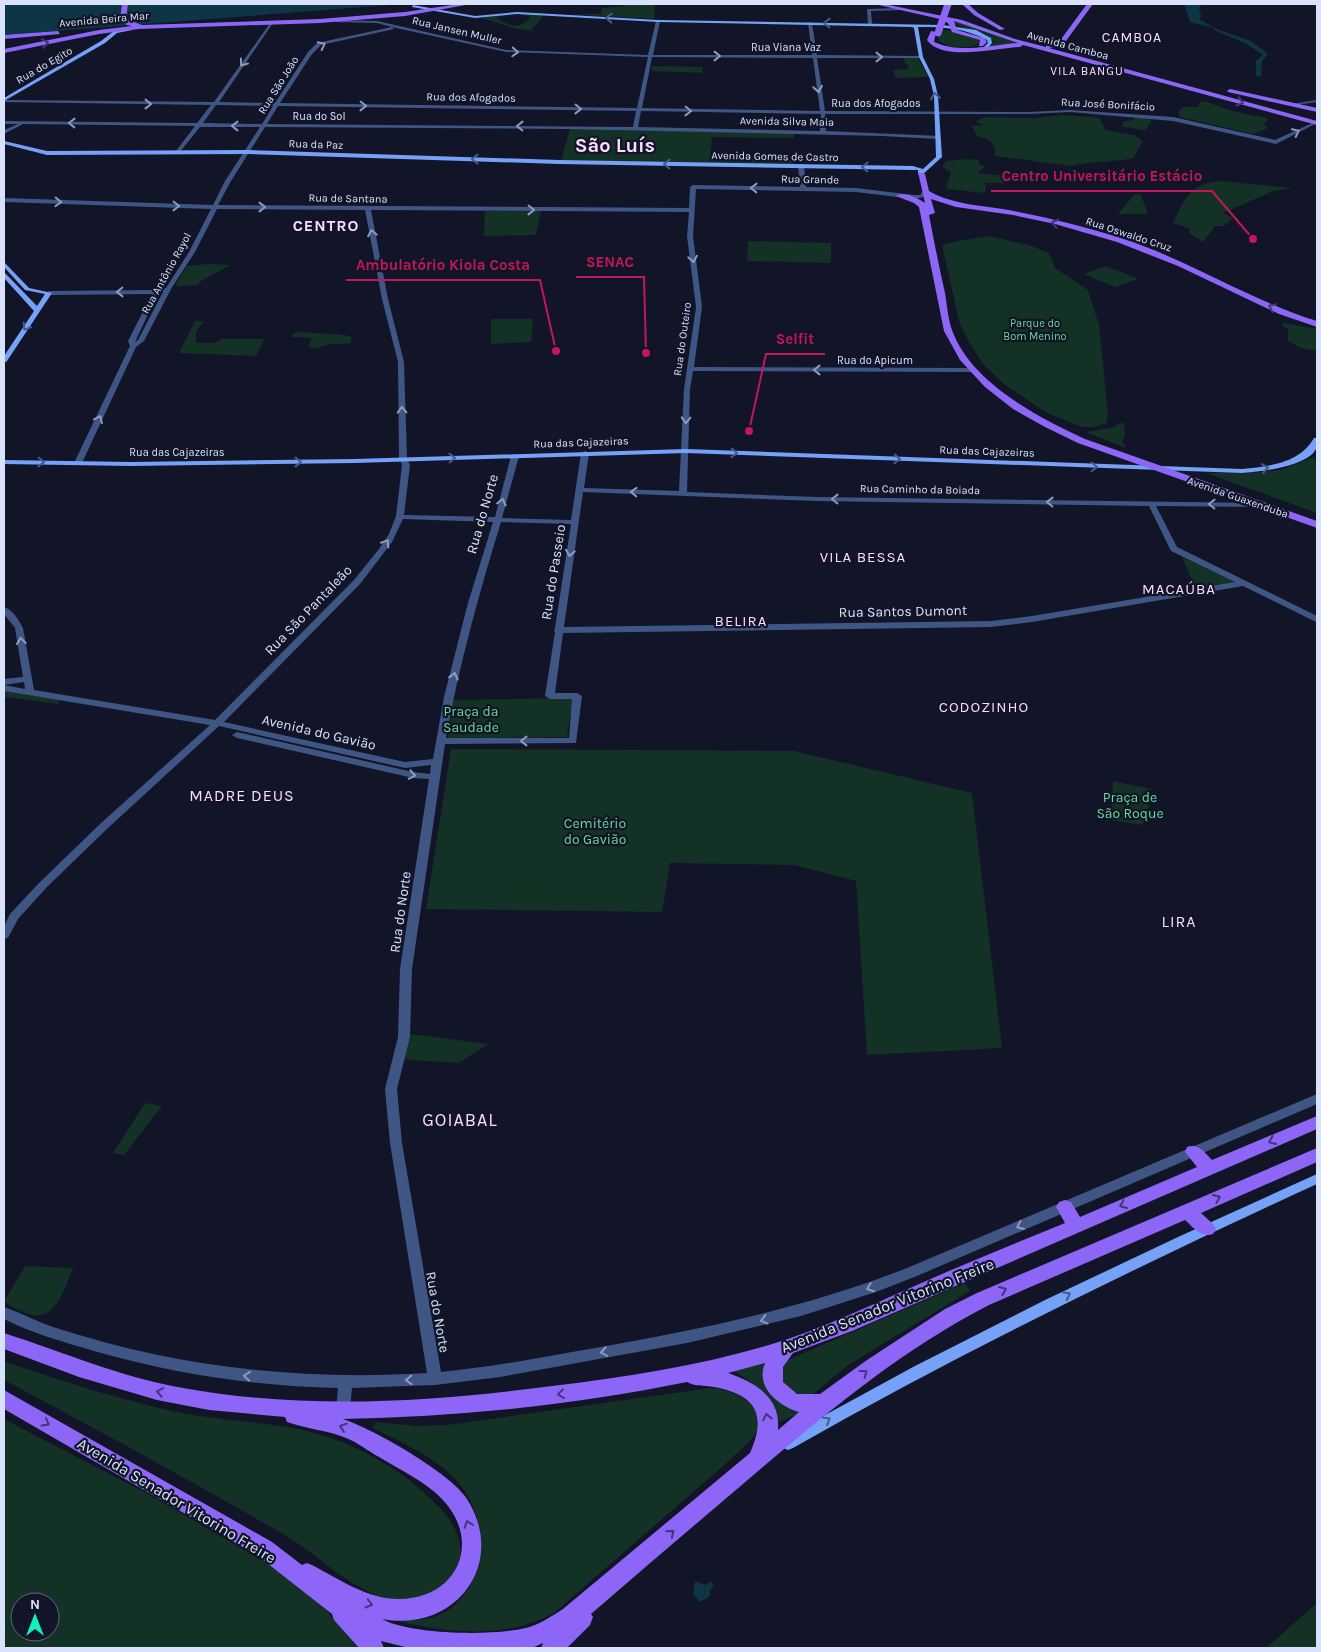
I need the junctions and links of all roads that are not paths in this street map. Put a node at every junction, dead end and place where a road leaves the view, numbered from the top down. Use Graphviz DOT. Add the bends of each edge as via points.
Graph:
graph roads {
  1 [pos="123,4"];
  2 [pos="445,4"];
  3 [pos="468,4"];
  4 [pos="948,4"];
  5 [pos="965,4"];
  6 [pos="1093,4"];
  7 [pos="413,6"];
  8 [pos="874,7"];
  9 [pos="935,7"];
  10 [pos="943,7"];
  11 [pos="374,9"];
  12 [pos="434,9"];
  13 [pos="920,11"];
  14 [pos="294,14"];
  15 [pos="313,14"];
  16 [pos="397,15"];
  17 [pos="959,15"];
  18 [pos="940,16"];
  19 [pos="245,17"];
  20 [pos="320,21"];
  21 [pos="658,21"];
  22 [pos="271,23"];
  23 [pos="810,23"];
  24 [pos="208,24"];
  25 [pos="870,24"];
  26 [pos="911,24"];
  27 [pos="135,26"];
  28 [pos="114,27"];
  29 [pos="398,27"];
  30 [pos="954,29"];
  31 [pos="89,32"];
  32 [pos="918,32"];
  33 [pos="935,32"];
  34 [pos="4,38"];
  35 [pos="1021,39"];
  36 [pos="1063,45"];
  37 [pos="94,47"];
  38 [pos="1044,47"];
  39 [pos="972,50"];
  40 [pos="4,51"];
  41 [pos="650,56"];
  42 [pos="814,57"];
  43 [pos="921,57"];
  44 [pos="1211,87"];
  45 [pos="1199,91"];
  46 [pos="1272,100"];
  47 [pos="4,101"];
  48 [pos="1317,101"];
  49 [pos="215,104"];
  50 [pos="278,104"];
  51 [pos="1294,104"];
  52 [pos="1257,107"];
  53 [pos="639,110"];
  54 [pos="1317,110"];
  55 [pos="823,113"];
  56 [pos="938,114"];
  57 [pos="4,122"];
  58 [pos="24,122"];
  59 [pos="1317,123"];
  60 [pos="198,125"];
  61 [pos="265,126"];
  62 [pos="635,128"];
  63 [pos="4,132"];
  64 [pos="823,132"];
  65 [pos="938,137"];
  66 [pos="4,143"];
  67 [pos="179,151"];
  68 [pos="247,152"];
  69 [pos="628,163"];
  70 [pos="801,166"];
  71 [pos="921,172"];
  72 [pos="693,187"];
  73 [pos="802,189"];
  74 [pos="925,192"];
  75 [pos="900,196"];
  76 [pos="4,200"];
  77 [pos="213,207"];
  78 [pos="368,208"];
  79 [pos="692,210"];
  80 [pos="4,264"];
  81 [pos="4,275"];
  82 [pos="168,289"];
  83 [pos="156,292"];
  84 [pos="49,293"];
  85 [pos="37,310"];
  86 [pos="1317,325"];
  87 [pos="133,346"];
  88 [pos="960,355"];
  89 [pos="973,357"];
  90 [pos="4,361"];
  91 [pos="689,369"];
  92 [pos="971,370"];
  93 [pos="1011,394"];
  94 [pos="1317,442"];
  95 [pos="686,451"];
  96 [pos="585,453"];
  97 [pos="514,456"];
  98 [pos="403,458"];
  99 [pos="4,462"];
  100 [pos="78,463"];
  101 [pos="1157,465"];
  102 [pos="1182,470"];
  103 [pos="580,490"];
  104 [pos="683,493"];
  105 [pos="1151,504"];
  106 [pos="1261,505"];
  107 [pos="400,517"];
  108 [pos="498,519"];
  109 [pos="1317,519"];
  110 [pos="575,522"];
  111 [pos="1317,525"];
  112 [pos="1245,583"];
  113 [pos="4,609"];
  114 [pos="1317,619"];
  115 [pos="558,630"];
  116 [pos="27,679"];
  117 [pos="4,682"];
  118 [pos="4,688"];
  119 [pos="30,691"];
  120 [pos="214,726"];
  121 [pos="442,741"];
  122 [pos="437,762"];
  123 [pos="387,765"];
  124 [pos="434,777"];
  125 [pos="4,935"];
  126 [pos="1317,1099"];
  127 [pos="1317,1122"];
  128 [pos="1194,1152"];
  129 [pos="1317,1154"];
  130 [pos="1209,1168"];
  131 [pos="1317,1178"];
  132 [pos="1065,1207"];
  133 [pos="1187,1211"];
  134 [pos="1076,1226"];
  135 [pos="1207,1229"];
  136 [pos="4,1313"];
  137 [pos="4,1341"];
  138 [pos="789,1346"];
  139 [pos="434,1379"];
  140 [pos="346,1383"];
  141 [pos="644,1383"];
  142 [pos="4,1399"];
  143 [pos="208,1401"];
  144 [pos="825,1402"];
  145 [pos="343,1410"];
  146 [pos="755,1462"];
  147 [pos="265,1549"];
  148 [pos="634,1565"];
  149 [pos="335,1604"];
  150 [pos="373,1648"];
  151 [pos="552,1648"];
  1 -- 27 [label="main road" via="123,20"];
  1 -- 28 [label="main road"];
  2 -- 7 [label="main road"];
  3 -- 12 [label="main road, Avenida Beira Mar"];
  4 -- 33 [label="main road, bridge"];
  5 -- 35 [label="main road" via="976,14"];
  6 -- 36 [label="main road"];
  7 -- 11 [label="main road"];
  7 -- 12 [label="main road"];
  8 -- 13 [label="main road, Avenida Camboa"];
  8 -- 25 [label="street"];
  9 -- 10 [label="main road"];
  10 -- 17 [label="main road, Avenida Camboa"];
  10 -- 33 [label="main road"];
  12 -- 16 [label="main road, Avenida Beira Mar"];
  21 -- 12 [label="main road, one-way" via="517,13 473,17"];
  13 -- 17 [label="main road"];
  13 -- 18 [label="main road, Avenida Camboa"];
  14 -- 19 [label="main road, Avenida Beira Mar"];
  15 -- 22 [label="main road" via="264,20"];
  16 -- 20 [label="main road, Avenida Beira Mar"];
  16 -- 29 [label="street" via="401,24"];
  17 -- 35 [label="main road, Avenida Camboa"];
  18 -- 30 [label="main road" via="951,22"];
  18 -- 38 [label="main road, Avenida Camboa"];
  19 -- 24 [label="main road" via="255,19"];
  19 -- 27 [label="main road, Avenida Beira Mar"];
  20 -- 22 [label="main road, Avenida Beira Mar"];
  20 -- 29 [label="street, Rua Jansen Muller" via="366,21"];
  21 -- 23 [label="main road"];
  21 -- 41 [label="street"];
  22 -- 24 [label="main road, Avenida Beira Mar"];
  22 -- 49 [label="street, one-way"];
  25 -- 23 [label="main road, one-way"];
  23 -- 42 [label="street"];
  24 -- 27 [label="main road, Avenida Beira Mar"];
  25 -- 26 [label="main road"];
  26 -- 30 [label="main road"];
  26 -- 32 [label="main road"];
  27 -- 28 [label="main road"];
  27 -- 28 [label="main road"];
  27 -- 37 [label="main road, Rua do Egito" via="116,32"];
  28 -- 31 [label="main road"];
  28 -- 37 [label="main road, Rua do Egito"];
  29 -- 41 [label="street, Rua Jansen Muller, one-way" via="506,52"];
  50 -- 29 [label="street, Rua São João, one-way" via="298,69 319,44"];
  30 -- 32 [label="main road" via="932,28"];
  30 -- 33 [label="main road" via="978,37 984,43 967,48 946,46 937,41"];
  30 -- 39 [label="main road" via="974,31 988,38 989,45"];
  31 -- 34 [label="main road, Avenida Beira Mar"];
  40 -- 31 [label="main road, one-way"];
  32 -- 43 [label="main road"];
  33 -- 39 [label="main road" via="930,41 936,46"];
  35 -- 38 [label="main road, Avenida Camboa"];
  36 -- 38 [label="main road, Avenida Camboa"];
  36 -- 44 [label="main road, Avenida Camboa" via="1156,75"];
  37 -- 47 [label="main road, Rua do Egito"];
  38 -- 39 [label="main road"];
  38 -- 45 [label="main road, Avenida Camboa"];
  41 -- 42 [label="street, Rua Viana Vaz, one-way"];
  41 -- 53 [label="street"];
  42 -- 43 [label="street, Rua Viana Vaz, one-way"];
  42 -- 55 [label="street, one-way"];
  56 -- 43 [label="main road, one-way" via="932,79"];
  44 -- 45 [label="main road" via="1210,91"];
  44 -- 46 [label="main road, Avenida Camboa"];
  45 -- 52 [label="main road, Avenida Camboa, one-way"];
  46 -- 51 [label="main road, Avenida Camboa"];
  46 -- 52 [label="main road" via="1258,102"];
  47 -- 49 [label="street, Rua dos Afogados, one-way"];
  48 -- 51 [label="street"];
  49 -- 50 [label="street, Rua dos Afogados"];
  49 -- 60 [label="street"];
  50 -- 53 [label="street, Rua dos Afogados, one-way"];
  50 -- 61 [label="street, Rua São João"];
  51 -- 54 [label="main road, Avenida Camboa"];
  52 -- 59 [label="main road, Avenida Camboa"];
  53 -- 55 [label="street, Rua dos Afogados, one-way"];
  53 -- 62 [label="street"];
  55 -- 56 [label="street, Rua dos Afogados"];
  55 -- 64 [label="street"];
  56 -- 59 [label="street, Rua José Bonifácio, one-way" via="1096,112 1180,120 1276,142"];
  56 -- 65 [label="main road"];
  57 -- 58 [label="street, Rua do Sol"];
  60 -- 58 [label="street, Rua do Sol, one-way"];
  58 -- 63 [label="street"];
  61 -- 60 [label="street, Rua do Sol, one-way"];
  60 -- 67 [label="street"];
  62 -- 61 [label="street, Rua do Sol, one-way"];
  61 -- 68 [label="street, Rua São João"];
  62 -- 64 [label="street, Avenida Silva Maia"];
  64 -- 65 [label="street, Avenida Silva Maia"];
  65 -- 71 [label="main road" via="938,157"];
  66 -- 67 [label="main road, Rua da Paz" via="47,153"];
  67 -- 68 [label="main road, Rua da Paz"];
  69 -- 68 [label="main road, Rua da Paz, one-way"];
  68 -- 77 [label="street, Rua São João"];
  70 -- 69 [label="main road, Avenida Gomes de Castro, one-way"];
  71 -- 70 [label="main road, Avenida Gomes de Castro, one-way"];
  70 -- 73 [label="street"];
  71 -- 74 [label="main road"];
  73 -- 72 [label="street, Rua Grande, one-way"];
  72 -- 79 [label="street, Rua do Outeiro"];
  73 -- 75 [label="street, Rua Grande" via="861,190"];
  74 -- 75 [label="street, Rua Grande" via="919,197"];
  86 -- 74 [label="main road, Rua Oswaldo Cruz, one-way" via="1151,252 1020,214 946,202"];
  74 -- 89 [label="main road" via="957,330"];
  75 -- 88 [label="main road" via="923,206 948,331"];
  76 -- 77 [label="street, Rua de Santana, one-way"];
  77 -- 78 [label="street, Rua de Santana, one-way"];
  77 -- 82 [label="street, Rua Antônio Rayol" via="192,252"];
  78 -- 79 [label="street, Rua de Santana, one-way"];
  98 -- 78 [label="street, Rua São Pantaleão, one-way" via="401,362 383,290"];
  79 -- 91 [label="street, Rua do Outeiro, one-way" via="691,244 699,307"];
  80 -- 84 [label="main road" via="27,289"];
  81 -- 85 [label="main road"];
  82 -- 83 [label="street"];
  82 -- 87 [label="street, Rua Antônio Rayol" via="141,341"];
  83 -- 84 [label="street, one-way"];
  83 -- 87 [label="street, Rua Antônio Rayol" via="131,341"];
  84 -- 85 [label="main road"];
  85 -- 90 [label="main road, one-way"];
  100 -- 87 [label="street, Rua Antônio Rayol, one-way"];
  88 -- 89 [label="main road"];
  88 -- 92 [label="main road"];
  89 -- 93 [label="main road"];
  92 -- 91 [label="street, Rua do Apicum, one-way"];
  91 -- 95 [label="street, Rua do Outeiro, one-way"];
  92 -- 93 [label="main road" via="980,371"];
  92 -- 101 [label="main road" via="1034,416 1082,440"];
  93 -- 101 [label="main road" via="1077,430"];
  102 -- 94 [label="main road, one-way" via="1242,471 1275,467 1300,457"];
  95 -- 96 [label="main road, Rua das Cajazeiras"];
  95 -- 101 [label="main road, Rua das Cajazeiras, one-way"];
  95 -- 104 [label="street, Rua do Outeiro"];
  96 -- 97 [label="main road, Rua das Cajazeiras"];
  96 -- 103 [label="street, Rua do Passeio"];
  98 -- 97 [label="main road, Rua das Cajazeiras, one-way"];
  108 -- 97 [label="street, Rua do Norte, one-way"];
  100 -- 98 [label="main road, Rua das Cajazeiras, one-way" via="355,462"];
  98 -- 107 [label="street, Rua São Pantaleão" via="406,465"];
  99 -- 100 [label="main road, Rua das Cajazeiras, one-way"];
  101 -- 102 [label="main road, Avenida Guaxenduba"];
  101 -- 106 [label="main road, Avenida Guaxenduba"];
  102 -- 109 [label="main road, Avenida Guaxenduba"];
  104 -- 103 [label="street, Rua Caminho da Boiada, one-way"];
  103 -- 110 [label="street, Rua do Passeio"];
  105 -- 104 [label="street, Rua Caminho da Boiada, one-way" via="817,499"];
  106 -- 105 [label="street, Rua Caminho da Boiada, one-way"];
  105 -- 112 [label="street" via="1174,548"];
  106 -- 109 [label="main road" via="1276,505"];
  106 -- 111 [label="main road, Avenida Guaxenduba"];
  107 -- 108 [label="street"];
  120 -- 107 [label="street, Rua São Pantaleão, one-way" via="357,582 388,541"];
  108 -- 110 [label="street"];
  121 -- 108 [label="street, Rua do Norte, one-way" via="472,603"];
  110 -- 115 [label="street, Rua do Passeio, one-way"];
  112 -- 114 [label="street"];
  112 -- 115 [label="street, Rua Santos Dumont" via="1032,620 991,624"];
  116 -- 113 [label="street, one-way" via="19,628"];
  115 -- 121 [label="street, Rua do Passeio, one-way" via="550,696 578,696 572,741"];
  116 -- 117 [label="street"];
  116 -- 119 [label="street"];
  118 -- 119 [label="street, Avenida do Gavião"];
  119 -- 120 [label="street, Avenida do Gavião"];
  120 -- 123 [label="street, Avenida do Gavião"];
  120 -- 125 [label="street, Rua São Pantaleão" via="43,885 14,917"];
  121 -- 122 [label="street, Rua do Norte"];
  122 -- 123 [label="street, Avenida do Gavião"];
  122 -- 124 [label="street, Rua do Norte"];
  123 -- 124 [label="street, Avenida do Gavião, one-way" via="413,775"];
  124 -- 139 [label="street, Rua do Norte" via="406,969 404,1037 391,1089 394,1133"];
  126 -- 128 [label="street, Avenida Senador Vitorino Freire"];
  127 -- 130 [label="main road, Avenida Senador Vitorino Freire, one-way"];
  128 -- 130 [label="main road"];
  128 -- 132 [label="street, Avenida Senador Vitorino Freire"];
  133 -- 129 [label="main road, Avenida Senador Vitorino Freire, one-way"];
  130 -- 134 [label="main road, Avenida Senador Vitorino Freire, one-way"];
  131 -- 135 [label="main road, Avenida Senador Vitorino Freire"];
  132 -- 134 [label="main road"];
  132 -- 139 [label="street, Avenida Senador Vitorino Freire, one-way" via="903,1276 801,1310 697,1336"];
  133 -- 135 [label="main road"];
  144 -- 133 [label="main road, Avenida Senador Vitorino Freire, one-way" via="874,1366 965,1308"];
  134 -- 138 [label="main road, Avenida Senador Vitorino Freire"];
  146 -- 135 [label="main road, Avenida Senador Vitorino Freire, one-way" via="846,1409 961,1349 1084,1286"];
  140 -- 136 [label="street, Avenida Senador Vitorino Freire, one-way" via="236,1375 171,1365 116,1352"];
  143 -- 137 [label="main road, Avenida Senador Vitorino Freire, one-way" via="152,1390 79,1369"];
  138 -- 141 [label="main road, Avenida Senador Vitorino Freire"];
  138 -- 144 [label="main road" via="773,1364 771,1372 776,1387 795,1402"];
  139 -- 140 [label="street, Avenida Senador Vitorino Freire, one-way"];
  140 -- 145 [label="street"];
  141 -- 145 [label="main road, Avenida Senador Vitorino Freire, one-way" via="504,1401 425,1408"];
  146 -- 141 [label="main road, one-way" via="764,1448 769,1424 765,1408 752,1393 734,1382 708,1377"];
  142 -- 147 [label="main road, Avenida Senador Vitorino Freire, one-way"];
  143 -- 145 [label="main road, Avenida Senador Vitorino Freire"];
  147 -- 143 [label="main road, one-way" via="353,1599 399,1610 433,1604 452,1593 466,1575 472,1551 469,1526 454,1497 432,1478 369,1438 322,1421"];
  144 -- 146 [label="main road, Avenida Senador Vitorino Freire"];
  148 -- 146 [label="main road, Avenida Senador Vitorino Freire, one-way"];
  147 -- 149 [label="main road, Avenida Senador Vitorino Freire"];
  148 -- 149 [label="main road, Avenida Senador Vitorino Freire" via="561,1624 531,1638 506,1643 408,1639 386,1633"];
  148 -- 151 [label="main road"];
  149 -- 150 [label="main road"];
}
